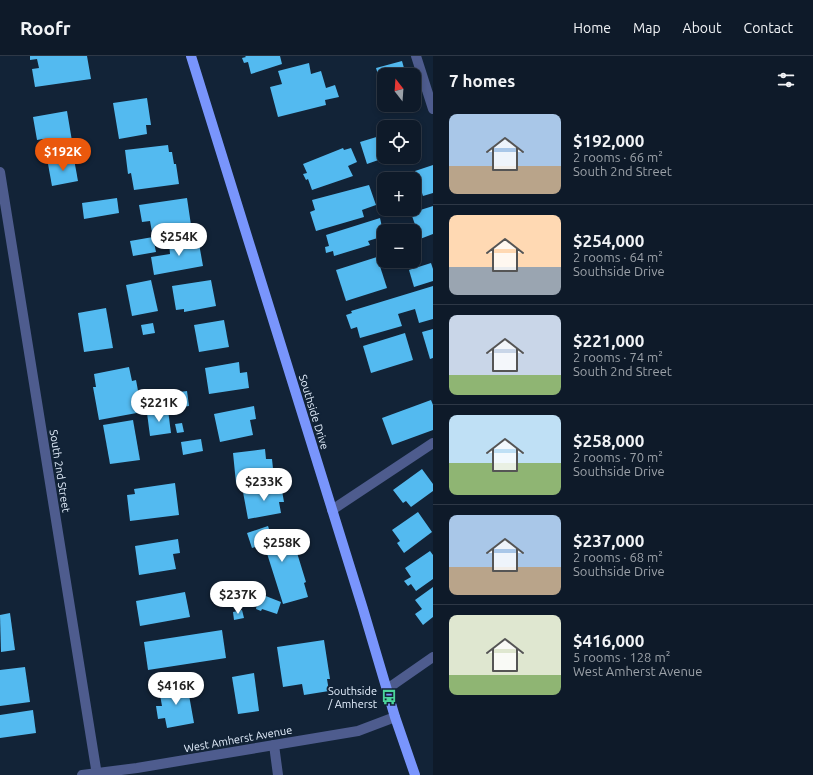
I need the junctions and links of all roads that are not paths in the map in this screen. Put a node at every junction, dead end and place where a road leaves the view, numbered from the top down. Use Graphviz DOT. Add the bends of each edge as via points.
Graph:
graph roads {
  1 [pos="191,56"];
  2 [pos="416,56"];
  3 [pos="433,109"];
  4 [pos="0,172"];
  5 [pos="433,443"];
  6 [pos="332,510"];
  7 [pos="433,657"];
  8 [pos="387,689"];
  9 [pos="395,717"];
  10 [pos="274,745"];
  11 [pos="97,774"];
  12 [pos="82,775"];
  13 [pos="278,775"];
  14 [pos="415,775"];
  1 -- 6 [label="main road, Southside Drive"];
  2 -- 3 [label="street"];
  4 -- 11 [label="street, South 2nd Street"];
  5 -- 6 [label="street"];
  6 -- 8 [label="main road, Southside Drive"];
  7 -- 8 [label="street"];
  8 -- 9 [label="main road, Southside Drive"];
  9 -- 10 [label="street, West Amherst Avenue" via="358,731"];
  9 -- 14 [label="main road, Southside Drive"];
  10 -- 11 [label="street, West Amherst Avenue"];
  10 -- 13 [label="street"];
  11 -- 12 [label="street, West Amherst Avenue"];
}
